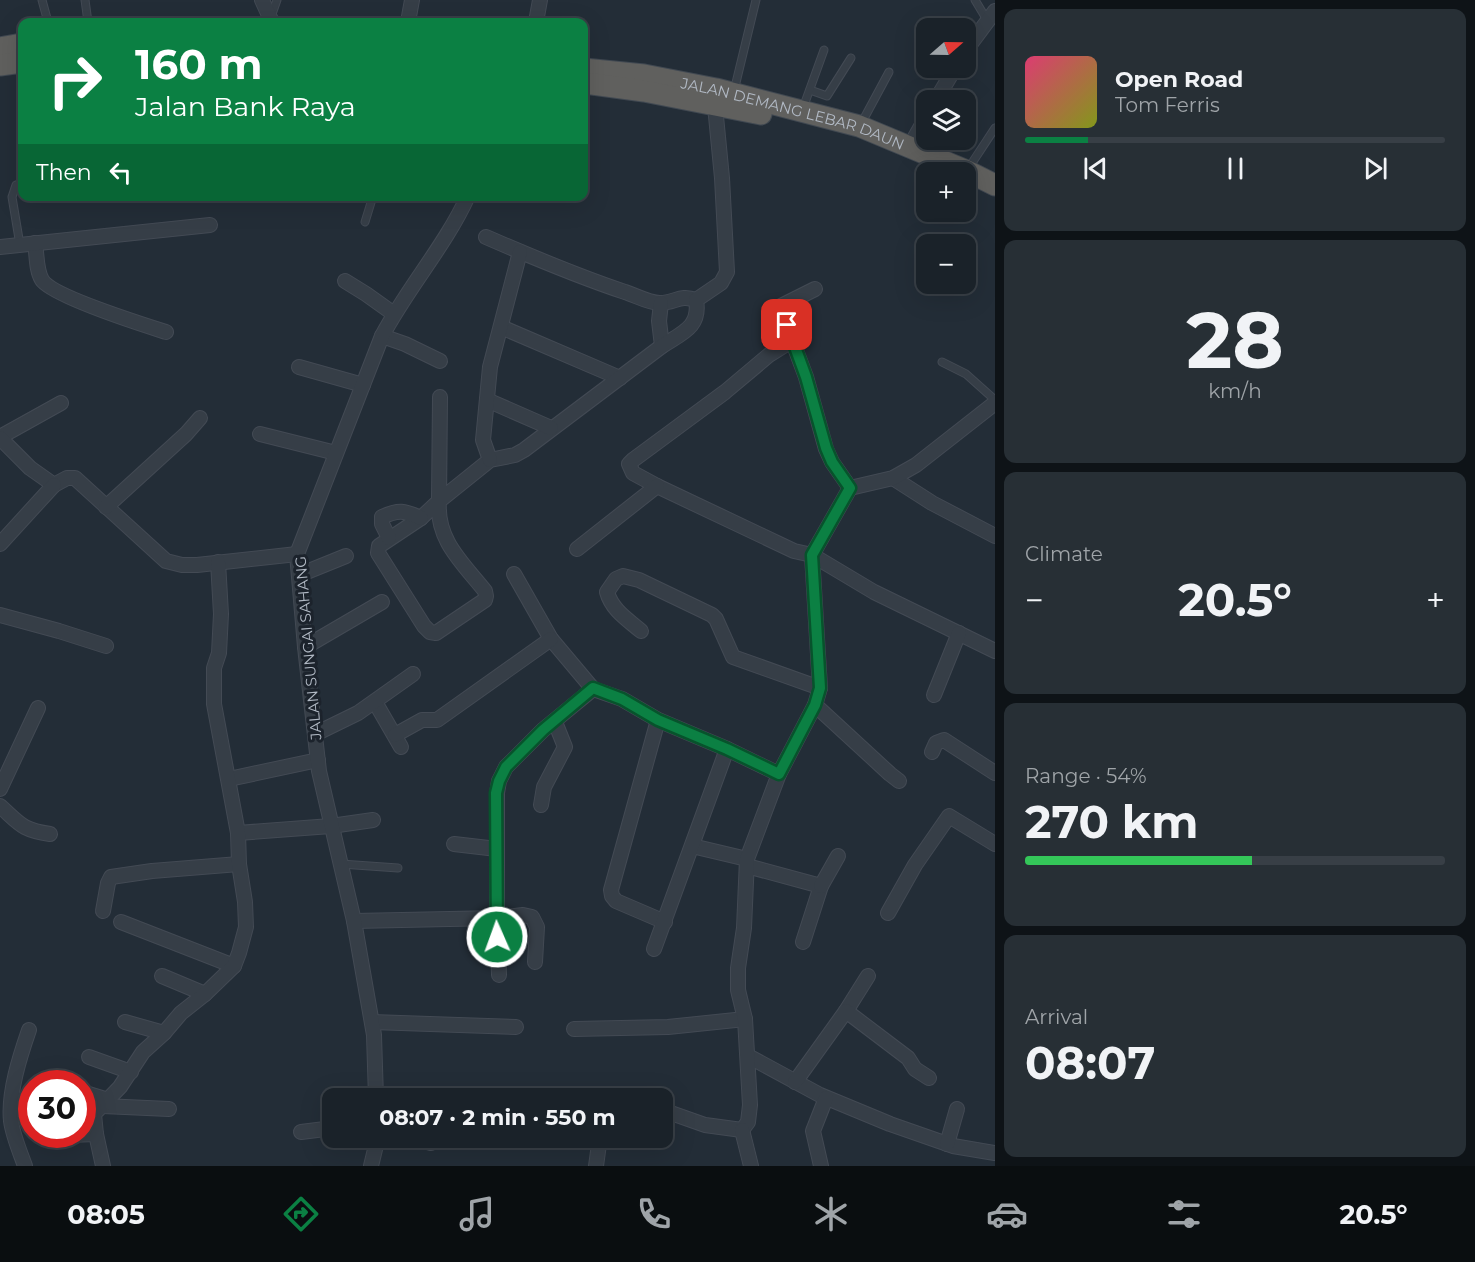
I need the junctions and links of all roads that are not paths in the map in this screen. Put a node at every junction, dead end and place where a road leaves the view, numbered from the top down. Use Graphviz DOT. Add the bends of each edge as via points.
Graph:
graph roads {
  1 [pos="42,0"];
  2 [pos="85,0"];
  3 [pos="262,0"];
  4 [pos="277,0"];
  5 [pos="412,0"];
  6 [pos="540,0"];
  7 [pos="756,0"];
  8 [pos="975,0"];
  9 [pos="991,15"];
  10 [pos="47,18"];
  11 [pos="87,18"];
  12 [pos="270,18"];
  13 [pos="272,18"];
  14 [pos="409,18"];
  15 [pos="537,18"];
  16 [pos="976,36"];
  17 [pos="18,45"];
  18 [pos="0,48"];
  19 [pos="824,50"];
  20 [pos="851,58"];
  21 [pos="18,63"];
  22 [pos="0,65"];
  23 [pos="588,69"];
  24 [pos="889,72"];
  25 [pos="588,84"];
  26 [pos="810,90"];
  27 [pos="733,93"];
  28 [pos="715,106"];
  29 [pos="802,110"];
  30 [pos="859,126"];
  31 [pos="995,128"];
  32 [pos="916,135"];
  33 [pos="910,146"];
  34 [pos="916,162"];
  35 [pos="938,162"];
  36 [pos="975,162"];
  37 [pos="976,180"];
  38 [pos="18,184"];
  39 [pos="995,185"];
  40 [pos="976,186"];
  41 [pos="995,200"];
  42 [pos="371,201"];
  43 [pos="466,201"];
  44 [pos="365,222"];
  45 [pos="210,225"];
  46 [pos="486,237"];
  47 [pos="35,243"];
  48 [pos="20,245"];
  49 [pos="0,247"];
  50 [pos="520,252"];
  51 [pos="345,281"];
  52 [pos="815,289"];
  53 [pos="696,300"];
  54 [pos="661,303"];
  55 [pos="394,314"];
  56 [pos="501,327"];
  57 [pos="166,332"];
  58 [pos="382,336"];
  59 [pos="793,340"];
  60 [pos="662,346"];
  61 [pos="440,361"];
  62 [pos="942,362"];
  63 [pos="299,367"];
  64 [pos="620,378"];
  65 [pos="363,385"];
  66 [pos="440,397"];
  67 [pos="487,400"];
  68 [pos="995,402"];
  69 [pos="61,403"];
  70 [pos="200,418"];
  71 [pos="551,428"];
  72 [pos="260,434"];
  73 [pos="0,438"];
  74 [pos="336,453"];
  75 [pos="490,460"];
  76 [pos="893,478"];
  77 [pos="54,485"];
  78 [pos="657,486"];
  79 [pos="850,488"];
  80 [pos="439,501"];
  81 [pos="106,507"];
  82 [pos="421,518"];
  83 [pos="995,536"];
  84 [pos="389,538"];
  85 [pos="0,544"];
  86 [pos="577,549"];
  87 [pos="297,554"];
  88 [pos="812,555"];
  89 [pos="346,556"];
  90 [pos="218,562"];
  91 [pos="299,574"];
  92 [pos="514,574"];
  93 [pos="382,602"];
  94 [pos="1,619"];
  95 [pos="641,631"];
  96 [pos="959,633"];
  97 [pos="551,639"];
  98 [pos="106,646"];
  99 [pos="305,647"];
  100 [pos="995,651"];
  101 [pos="413,674"];
  102 [pos="593,688"];
  103 [pos="820,688"];
  104 [pos="934,695"];
  105 [pos="375,702"];
  106 [pos="815,705"];
  107 [pos="38,708"];
  108 [pos="658,720"];
  109 [pos="555,722"];
  110 [pos="315,734"];
  111 [pos="727,749"];
  112 [pos="932,752"];
  113 [pos="318,760"];
  114 [pos="995,773"];
  115 [pos="779,774"];
  116 [pos="229,779"];
  117 [pos="899,781"];
  118 [pos="0,789"];
  119 [pos="0,806"];
  120 [pos="541,806"];
  121 [pos="373,820"];
  122 [pos="331,826"];
  123 [pos="238,833"];
  124 [pos="51,834"];
  125 [pos="454,844"];
  126 [pos="995,844"];
  127 [pos="692,846"];
  128 [pos="497,849"];
  129 [pos="838,856"];
  130 [pos="747,862"];
  131 [pos="238,864"];
  132 [pos="341,864"];
  133 [pos="398,868"];
  134 [pos="821,886"];
  135 [pos="103,911"];
  136 [pos="888,913"];
  137 [pos="496,918"];
  138 [pos="354,921"];
  139 [pos="121,922"];
  140 [pos="665,922"];
  141 [pos="803,942"];
  142 [pos="654,949"];
  143 [pos="535,962"];
  144 [pos="234,966"];
  145 [pos="499,975"];
  146 [pos="162,976"];
  147 [pos="868,976"];
  148 [pos="205,994"];
  149 [pos="846,1011"];
  150 [pos="745,1019"];
  151 [pos="125,1022"];
  152 [pos="372,1022"];
  153 [pos="516,1027"];
  154 [pos="574,1029"];
  155 [pos="28,1030"];
  156 [pos="164,1033"];
  157 [pos="748,1056"];
  158 [pos="88,1057"];
  159 [pos="131,1072"];
  160 [pos="929,1078"];
  161 [pos="795,1082"];
  162 [pos="375,1088"];
  163 [pos="96,1098"];
  164 [pos="826,1098"];
  165 [pos="106,1103"];
  166 [pos="5,1104"];
  167 [pos="169,1109"];
  168 [pos="957,1109"];
  169 [pos="96,1112"];
  170 [pos="673,1114"];
  171 [pos="322,1129"];
  172 [pos="742,1130"];
  173 [pos="301,1132"];
  174 [pos="96,1134"];
  175 [pos="947,1144"];
  176 [pos="375,1148"];
  177 [pos="598,1148"];
  178 [pos="995,1153"];
  179 [pos="25,1166"];
  180 [pos="103,1166"];
  181 [pos="371,1166"];
  182 [pos="596,1166"];
  183 [pos="751,1166"];
  184 [pos="821,1166"];
  1 -- 10 [label="lane"];
  2 -- 11 [label="lane"];
  3 -- 12 [label="street"];
  4 -- 13 [label="lane"];
  5 -- 14 [label="street"];
  6 -- 15 [label="street"];
  7 -- 27 [label="lane"];
  8 -- 9 [label="lane"];
  9 -- 16 [label="street"];
  17 -- 18 [label="highway"];
  19 -- 26 [label="lane"];
  20 -- 26 [label="lane" via="827,96"];
  21 -- 22 [label="highway"];
  23 -- 27 [label="highway, JALAN DEMANG LEBAR DAUN" via="644,75"];
  24 -- 30 [label="lane"];
  25 -- 28 [label="highway, JALAN DEMANG LEBAR DAUN"];
  26 -- 29 [label="lane"];
  27 -- 29 [label="highway, JALAN DEMANG LEBAR DAUN"];
  28 -- 34 [label="highway, JALAN DEMANG LEBAR DAUN" via="852,138"];
  28 -- 53 [label="street" via="727,272 721,284"];
  29 -- 30 [label="highway, JALAN DEMANG LEBAR DAUN"];
  30 -- 33 [label="highway, JALAN DEMANG LEBAR DAUN"];
  31 -- 36 [label="lane"];
  32 -- 33 [label="street"];
  33 -- 35 [label="highway, JALAN DEMANG LEBAR DAUN"];
  37 -- 39 [label="highway, JALAN DEMANG LEBAR DAUN"];
  38 -- 48 [label="lane" via="12,197"];
  40 -- 41 [label="highway, JALAN DEMANG LEBAR DAUN"];
  42 -- 44 [label="lane"];
  43 -- 55 [label="street, JALAN SUNGAI SAHANG" via="452,230"];
  45 -- 47 [label="street"];
  46 -- 50 [label="street"];
  47 -- 48 [label="street"];
  47 -- 57 [label="street" via="38,272 46,285 93,307"];
  48 -- 49 [label="street"];
  50 -- 54 [label="street"];
  50 -- 56 [label="street"];
  51 -- 55 [label="street"];
  52 -- 59 [label="street" via="781,306"];
  53 -- 54 [label="street" via="688,297"];
  53 -- 60 [label="street" via="699,313 694,322"];
  54 -- 60 [label="street"];
  55 -- 58 [label="street, JALAN SUNGAI SAHANG"];
  56 -- 64 [label="street"];
  56 -- 67 [label="street" via="490,367"];
  58 -- 61 [label="street"];
  58 -- 65 [label="street, JALAN SUNGAI SAHANG"];
  59 -- 78 [label="street" via="629,464 633,472"];
  59 -- 79 [label="street" via="826,448"];
  60 -- 64 [label="street"];
  62 -- 68 [label="lane" via="966,374"];
  63 -- 65 [label="street"];
  64 -- 71 [label="street"];
  65 -- 74 [label="street, JALAN SUNGAI SAHANG"];
  66 -- 80 [label="street"];
  67 -- 71 [label="street"];
  67 -- 75 [label="street" via="483,440"];
  68 -- 76 [label="street" via="930,455"];
  69 -- 73 [label="street"];
  70 -- 81 [label="street"];
  71 -- 75 [label="street" via="515,455"];
  72 -- 74 [label="street"];
  73 -- 77 [label="street"];
  74 -- 87 [label="street, JALAN SUNGAI SAHANG"];
  75 -- 80 [label="street"];
  76 -- 79 [label="street"];
  76 -- 83 [label="street"];
  77 -- 81 [label="street" via="75,478"];
  77 -- 85 [label="street"];
  78 -- 86 [label="street"];
  78 -- 88 [label="street" via="794,551"];
  79 -- 88 [label="street"];
  80 -- 82 [label="street"];
  80 -- 84 [label="street" via="438,518 444,538 484,591 485,600 436,633 430,632 378,553 379,546"];
  81 -- 90 [label="street" via="166,561 182,565"];
  82 -- 84 [label="street"];
  82 -- 84 [label="street" via="404,511 382,517"];
  87 -- 90 [label="street"];
  87 -- 91 [label="street, JALAN SUNGAI SAHANG"];
  88 -- 96 [label="street" via="874,592"];
  88 -- 103 [label="street"];
  89 -- 91 [label="street"];
  90 -- 116 [label="street" via="221,615 214,704"];
  91 -- 99 [label="street, JALAN SUNGAI SAHANG"];
  92 -- 97 [label="street"];
  93 -- 99 [label="street"];
  94 -- 98 [label="street"];
  95 -- 103 [label="street" via="609,600 607,592 623,576 712,615 733,657"];
  96 -- 100 [label="street"];
  96 -- 104 [label="street"];
  97 -- 102 [label="street"];
  97 -- 105 [label="street" via="437,720 422,720 398,741"];
  99 -- 110 [label="street, JALAN SUNGAI SAHANG"];
  101 -- 105 [label="street"];
  102 -- 108 [label="street"];
  102 -- 109 [label="street"];
  103 -- 106 [label="street"];
  105 -- 110 [label="street"];
  106 -- 115 [label="street"];
  106 -- 117 [label="street"];
  107 -- 118 [label="street"];
  108 -- 111 [label="street"];
  108 -- 140 [label="street" via="611,890 616,901"];
  109 -- 120 [label="street" via="565,747 544,787"];
  109 -- 128 [label="street" via="506,767 499,781"];
  110 -- 113 [label="street, JALAN SUNGAI SAHANG"];
  111 -- 115 [label="street"];
  111 -- 127 [label="street"];
  112 -- 114 [label="street" via="936,743 944,740"];
  113 -- 116 [label="street"];
  113 -- 122 [label="street, JALAN SUNGAI SAHANG"];
  115 -- 130 [label="street"];
  116 -- 123 [label="street"];
  119 -- 124 [label="street" via="28,830"];
  121 -- 122 [label="street"];
  122 -- 123 [label="street"];
  122 -- 132 [label="street, JALAN SUNGAI SAHANG"];
  123 -- 131 [label="street"];
  125 -- 128 [label="street"];
  126 -- 136 [label="street" via="950,816 915,865"];
  127 -- 130 [label="street"];
  127 -- 140 [label="street"];
  128 -- 137 [label="street"];
  129 -- 134 [label="street"];
  130 -- 134 [label="street"];
  130 -- 150 [label="street" via="738,968"];
  131 -- 135 [label="street" via="111,877"];
  131 -- 144 [label="street" via="246,927"];
  132 -- 133 [label="lane"];
  132 -- 138 [label="street, JALAN SUNGAI SAHANG"];
  134 -- 141 [label="street"];
  137 -- 138 [label="street"];
  137 -- 143 [label="street" via="532,916 537,927"];
  137 -- 145 [label="street"];
  138 -- 152 [label="street, JALAN SUNGAI SAHANG"];
  139 -- 144 [label="street"];
  140 -- 142 [label="street"];
  144 -- 148 [label="street"];
  146 -- 148 [label="street"];
  147 -- 149 [label="street"];
  148 -- 156 [label="street" via="181,1012"];
  149 -- 160 [label="street"];
  149 -- 161 [label="street"];
  150 -- 154 [label="street" via="668,1027"];
  150 -- 157 [label="street"];
  151 -- 156 [label="street"];
  152 -- 153 [label="street"];
  152 -- 162 [label="street, JALAN SUNGAI SAHANG"];
  155 -- 166 [label="street"];
  156 -- 159 [label="street" via="143,1052"];
  157 -- 161 [label="street"];
  157 -- 172 [label="street" via="750,1106 748,1122"];
  158 -- 159 [label="street"];
  159 -- 165 [label="street"];
  161 -- 164 [label="street"];
  163 -- 165 [label="street"];
  164 -- 175 [label="street"];
  164 -- 184 [label="street" via="813,1131"];
  165 -- 167 [label="street"];
  165 -- 169 [label="street"];
  166 -- 179 [label="street"];
  168 -- 175 [label="street"];
  170 -- 172 [label="street" via="720,1128"];
  171 -- 173 [label="street"];
  172 -- 183 [label="street"];
  174 -- 180 [label="street"];
  175 -- 178 [label="street"];
  176 -- 181 [label="street"];
  177 -- 182 [label="street"];
}
